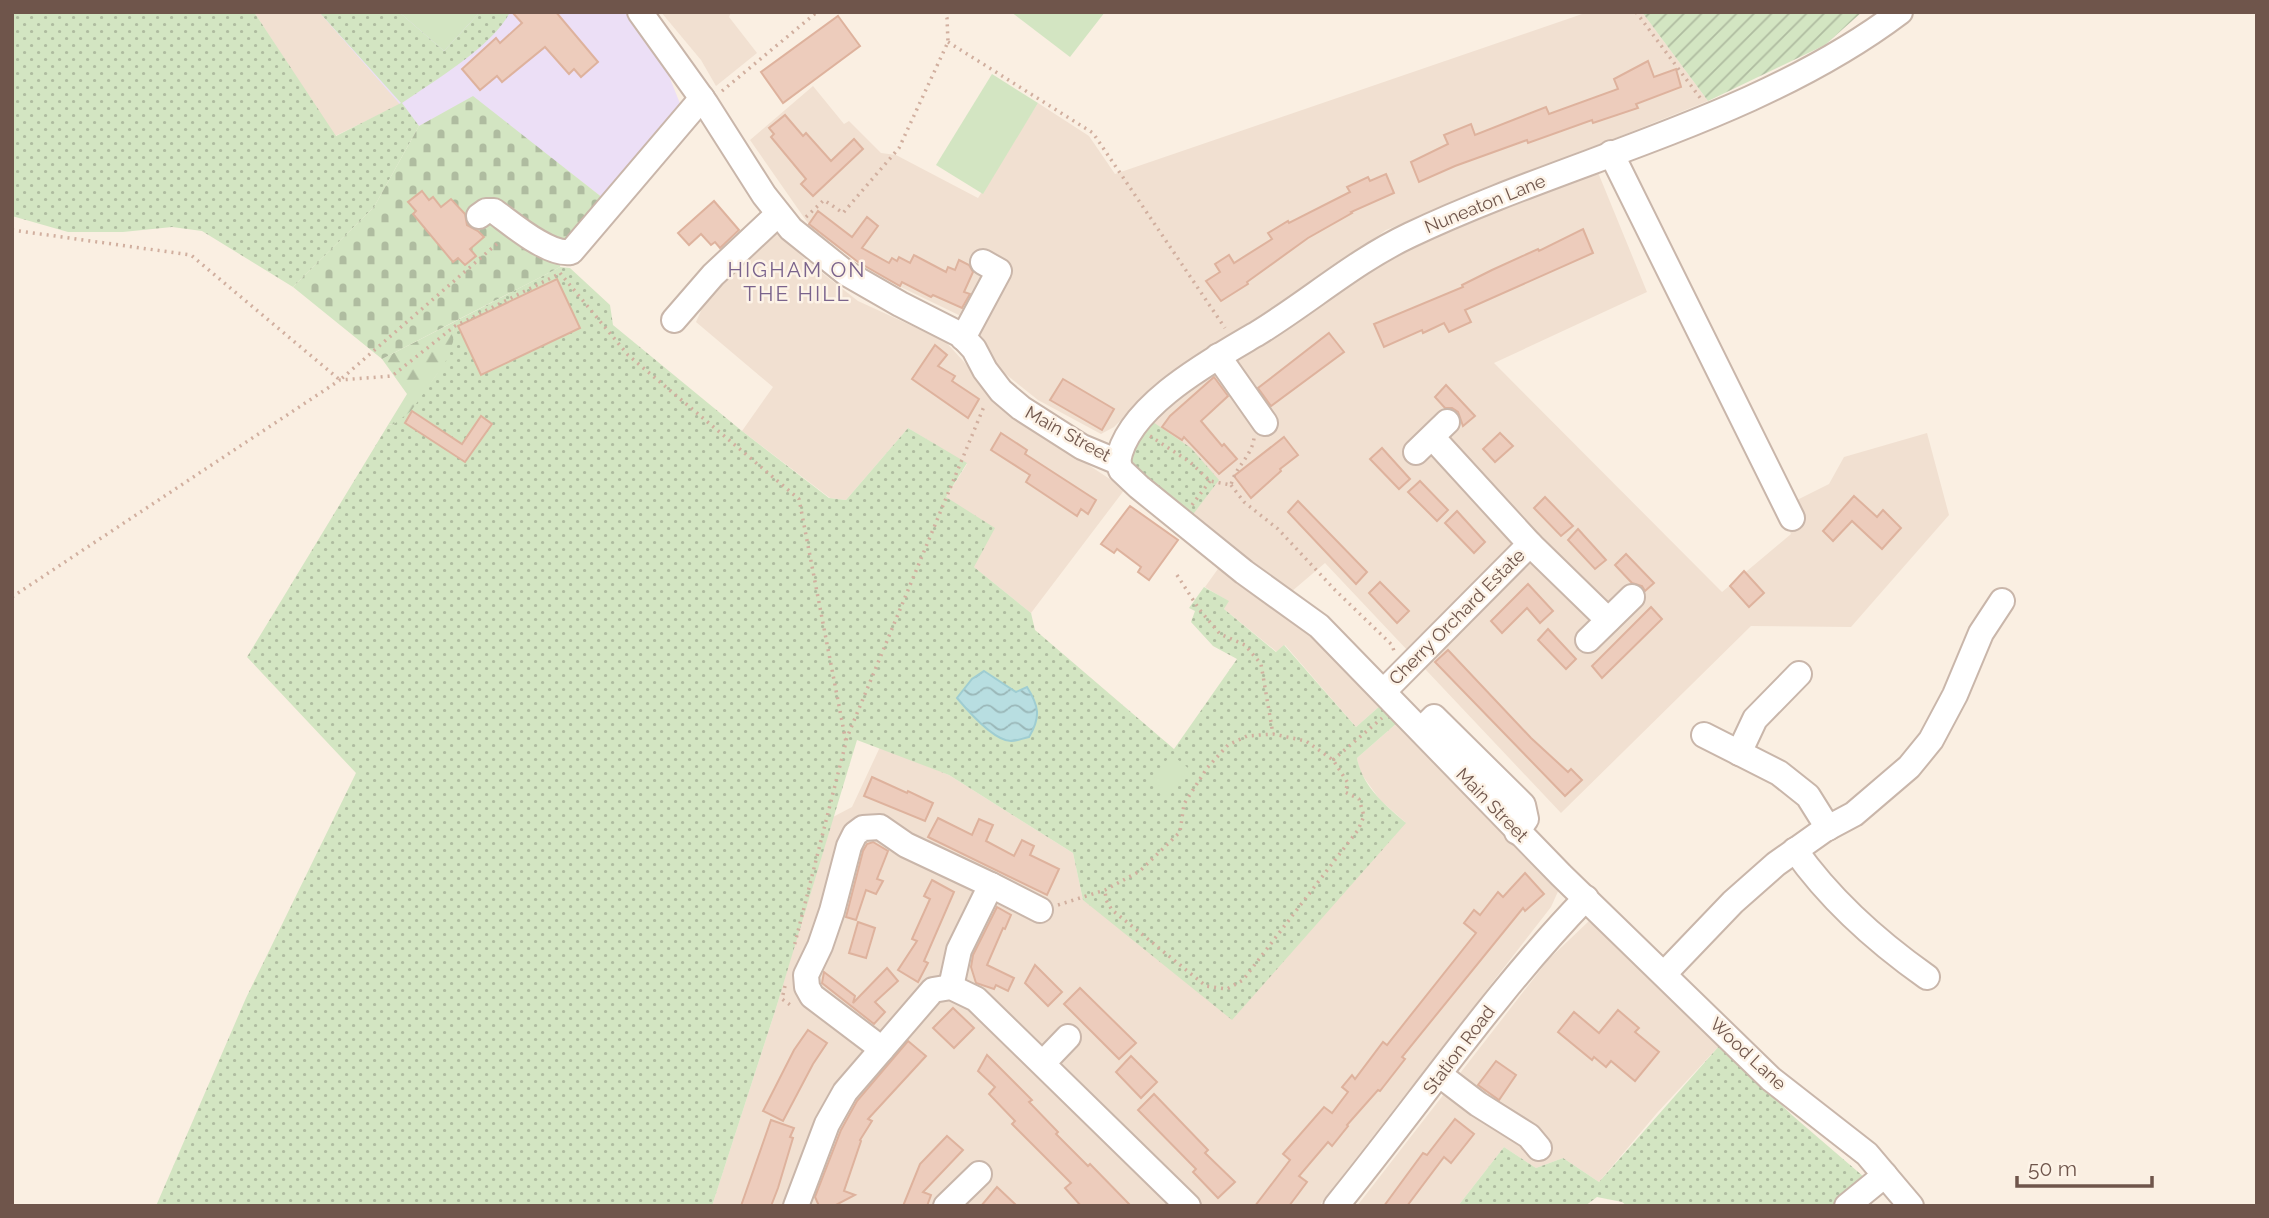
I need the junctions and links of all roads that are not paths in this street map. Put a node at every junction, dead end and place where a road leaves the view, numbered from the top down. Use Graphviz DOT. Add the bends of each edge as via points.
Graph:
graph roads {
  1 [pos="640,12"];
  2 [pos="1900,12"];
  3 [pos="704,101"];
  4 [pos="1611,153"];
  5 [pos="479,216"];
  6 [pos="785,222"];
  7 [pos="983,262"];
  8 [pos="674,320"];
  9 [pos="963,338"];
  10 [pos="1228,351"];
  11 [pos="1265,423"];
  12 [pos="1432,437"];
  13 [pos="1118,462"];
  14 [pos="1792,518"];
  15 [pos="1530,544"];
  16 [pos="1632,597"];
  17 [pos="2002,601"];
  18 [pos="1608,620"];
  19 [pos="1588,640"];
  20 [pos="1799,674"];
  21 [pos="1391,698"];
  22 [pos="1704,735"];
  23 [pos="1739,752"];
  24 [pos="1828,828"];
  25 [pos="1795,850"];
  26 [pos="991,885"];
  27 [pos="1586,898"];
  28 [pos="1040,910"];
  29 [pos="1664,974"];
  30 [pos="1927,977"];
  31 [pos="951,987"];
  32 [pos="1068,1037"];
  33 [pos="883,1049"];
  34 [pos="1043,1063"];
  35 [pos="1440,1075"];
  36 [pos="1539,1148"];
  37 [pos="979,1174"];
  38 [pos="1885,1175"];
  39 [pos="796,1206"];
  40 [pos="946,1206"];
  41 [pos="1188,1206"];
  42 [pos="1336,1206"];
  43 [pos="1847,1206"];
  44 [pos="1911,1206"];
  1 -- 3 [label="street, Main Street"];
  2 -- 4 [label="street, Nuneaton Lane" via="1835,54 1713,114"];
  3 -- 5 [label="street" via="571,252 551,249 494,211"];
  3 -- 6 [label="street, Main Street"];
  4 -- 10 [label="street, Nuneaton Lane" via="1408,236"];
  4 -- 14 [label="street"];
  6 -- 8 [label="street" via="713,275"];
  6 -- 9 [label="street, Main Street" via="846,273"];
  7 -- 9 [label="street" via="999,271"];
  9 -- 13 [label="street, Main Street" via="1011,400 1082,447"];
  10 -- 11 [label="street"];
  10 -- 13 [label="street, Nuneaton Lane" via="1165,394 1135,427"];
  12 -- 15 [label="street, Cherry Orchard Estate"];
  13 -- 21 [label="street, Main Street" via="1136,485 1319,626"];
  15 -- 18 [label="street, Cherry Orchard Estate"];
  15 -- 21 [label="street, Cherry Orchard Estate" via="1402,673"];
  16 -- 18 [label="street"];
  17 -- 24 [label="street" via="1931,740 1909,767 1854,814"];
  18 -- 19 [label="street"];
  20 -- 23 [label="street" via="1755,719"];
  21 -- 27 [label="street, Main Street"];
  22 -- 23 [label="street"];
  23 -- 24 [label="street" via="1779,773 1808,796"];
  24 -- 25 [label="street"];
  25 -- 29 [label="street" via="1733,902"];
  25 -- 30 [label="street" via="1849,915"];
  26 -- 28 [label="street"];
  26 -- 31 [label="street" via="959,950"];
  26 -- 33 [label="street" via="906,845 880,827 863,828 855,834 828,923 806,975 807,987 812,996"];
  27 -- 29 [label="street, Wood Lane"];
  27 -- 35 [label="street, Station Road"];
  29 -- 38 [label="street, Wood Lane" via="1771,1079 1867,1154"];
  31 -- 33 [label="street" via="933,990"];
  31 -- 34 [label="street" via="975,999"];
  32 -- 34 [label="street"];
  33 -- 39 [label="street" via="845,1092 827,1124"];
  34 -- 41 [label="street"];
  35 -- 36 [label="street" via="1529,1136"];
  35 -- 42 [label="street, Station Road"];
  37 -- 40 [label="street"];
  38 -- 43 [label="street"];
  38 -- 44 [label="street, Wood Lane"];
}
